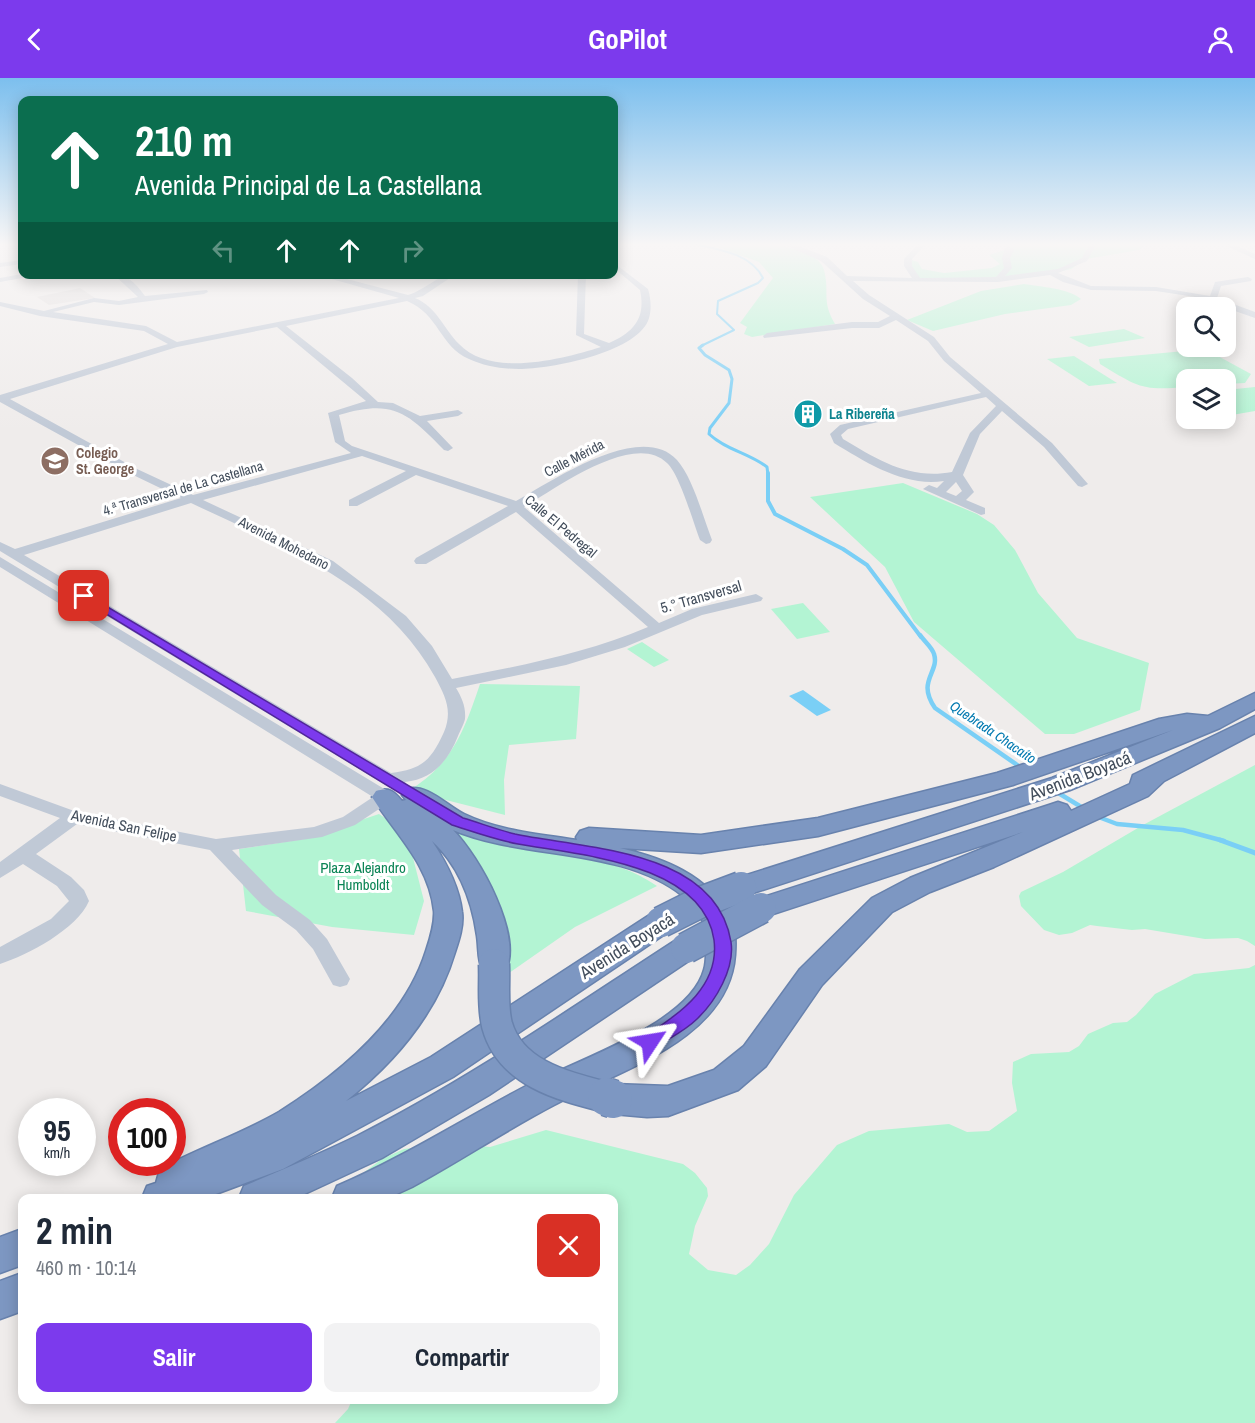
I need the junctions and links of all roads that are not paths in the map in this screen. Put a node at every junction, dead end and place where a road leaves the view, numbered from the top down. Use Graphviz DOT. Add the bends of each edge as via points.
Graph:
graph roads {
  1 [pos="8,306"];
  2 [pos="70,306"];
  3 [pos="370,306"];
  4 [pos="424,306"];
  5 [pos="581,306"];
  6 [pos="645,306"];
  7 [pos="879,306"];
  8 [pos="1236,307"];
  9 [pos="40,313"];
  10 [pos="1255,315"];
  11 [pos="896,317"];
  12 [pos="278,324"];
  13 [pos="879,325"];
  14 [pos="909,325"];
  15 [pos="767,336"];
  16 [pos="175,345"];
  17 [pos="610,346"];
  18 [pos="988,394"];
  19 [pos="0,398"];
  20 [pos="375,404"];
  21 [pos="1002,406"];
  22 [pos="458,413"];
  23 [pos="419,419"];
  24 [pos="448,448"];
  25 [pos="362,453"];
  26 [pos="415,471"];
  27 [pos="898,474"];
  28 [pos="957,475"];
  29 [pos="1082,484"];
  30 [pos="938,493"];
  31 [pos="192,499"];
  32 [pos="958,501"];
  33 [pos="353,503"];
  34 [pos="516,505"];
  35 [pos="981,511"];
  36 [pos="705,540"];
  37 [pos="4,554"];
  38 [pos="421,561"];
  39 [pos="756,598"];
  40 [pos="656,627"];
  41 [pos="447,685"];
  42 [pos="1255,700"];
  43 [pos="1212,723"];
  44 [pos="1255,723"];
  45 [pos="0,790"];
  46 [pos="397,791"];
  47 [pos="74,817"];
  48 [pos="1056,819"];
  49 [pos="216,845"];
  50 [pos="22,855"];
  51 [pos="0,871"];
  52 [pos="0,956"];
  53 [pos="340,979"];
  54 [pos="155,1194"];
  55 [pos="171,1194"];
  56 [pos="267,1194"];
  57 [pos="358,1194"];
  58 [pos="18,1248"];
  59 [pos="0,1255"];
  1 -- 9 [label="street"];
  2 -- 9 [label="street"];
  3 -- 12 [label="street"];
  4 -- 17 [label="street" via="463,353 489,362 536,365"];
  5 -- 17 [label="street" via="580,335"];
  6 -- 17 [label="street" via="646,318 641,327"];
  7 -- 11 [label="street"];
  8 -- 10 [label="street"];
  9 -- 16 [label="street" via="146,329"];
  11 -- 13 [label="street"];
  11 -- 14 [label="street"];
  12 -- 16 [label="street"];
  12 -- 20 [label="street"];
  13 -- 14 [label="street"];
  13 -- 15 [label="street"];
  14 -- 18 [label="street" via="931,339 947,359"];
  16 -- 19 [label="street"];
  18 -- 21 [label="street"];
  18 -- 27 [label="street" via="836,431 834,437 838,441"];
  19 -- 31 [label="street, Avenida Mohedano"];
  20 -- 23 [label="street" via="389,405"];
  20 -- 25 [label="street, Calle El Pedregal" via="350,406 333,413 340,442"];
  21 -- 28 [label="street" via="975,433"];
  21 -- 29 [label="street" via="1048,445"];
  22 -- 23 [label="street"];
  23 -- 24 [label="street"];
  25 -- 26 [label="street, Calle El Pedregal"];
  25 -- 31 [label="street, 4.ª Transversal de La Castellana"];
  26 -- 33 [label="street"];
  26 -- 34 [label="street, Calle El Pedregal"];
  27 -- 28 [label="street" via="922,479"];
  27 -- 30 [label="street"];
  28 -- 30 [label="street"];
  28 -- 32 [label="street" via="968,492"];
  30 -- 32 [label="street"];
  31 -- 37 [label="street, 4.ª Transversal de La Castellana"];
  31 -- 41 [label="street, Avenida Mohedano" via="328,564 401,619 427,649"];
  32 -- 35 [label="street"];
  34 -- 36 [label="street, Calle Mérida" via="599,459 654,452 673,462"];
  34 -- 38 [label="street, Calle Mérida"];
  34 -- 40 [label="street, Calle El Pedregal"];
  37 -- 46 [label="street"];
  39 -- 40 [label="street, 5.° Transversal"];
  40 -- 41 [label="street, 5.° Transversal" via="620,644 561,662"];
  41 -- 46 [label="street, Avenida Mohedano" via="456,702 457,720 444,750 431,767 412,776"];
  42 -- 43 [label="highway, Avenida Boyacá"];
  43 -- 46 [label="highway" via="1167,724 1004,779 818,827 701,844 589,837 514,826"];
  43 -- 55 [label="highway, Avenida Boyacá, bridge" via="1027,796 701,902 661,922 442,1067 271,1158"];
  44 -- 48 [label="highway" via="1155,776 1139,790 1118,794"];
  45 -- 47 [label="street, Avenida San Felipe"];
  46 -- 48 [label="highway, bridge" via="470,867 487,906 496,1022 501,1040 525,1066 549,1080 613,1099 647,1102 668,1101 726,1080 755,1056 811,977 882,905 984,860"];
  46 -- 49 [label="street, Avenida San Felipe" via="349,821 316,833"];
  46 -- 54 [label="highway" via="439,879 448,912 441,955 428,987 382,1048 340,1089 289,1123 184,1174"];
  46 -- 57 [label="highway" via="476,829 608,853 677,879 716,915 722,933 722,959 715,982 700,1004 665,1033"];
  47 -- 49 [label="street, Avenida San Felipe"];
  47 -- 50 [label="street"];
  48 -- 56 [label="highway, Avenida Boyacá, bridge" via="761,908 686,948 438,1109 297,1183"];
  49 -- 53 [label="street" via="269,900 303,925 320,944"];
  50 -- 51 [label="street"];
  50 -- 52 [label="street" via="70,886 79,900 76,909 58,924"];
  58 -- 59 [label="highway"];
}
